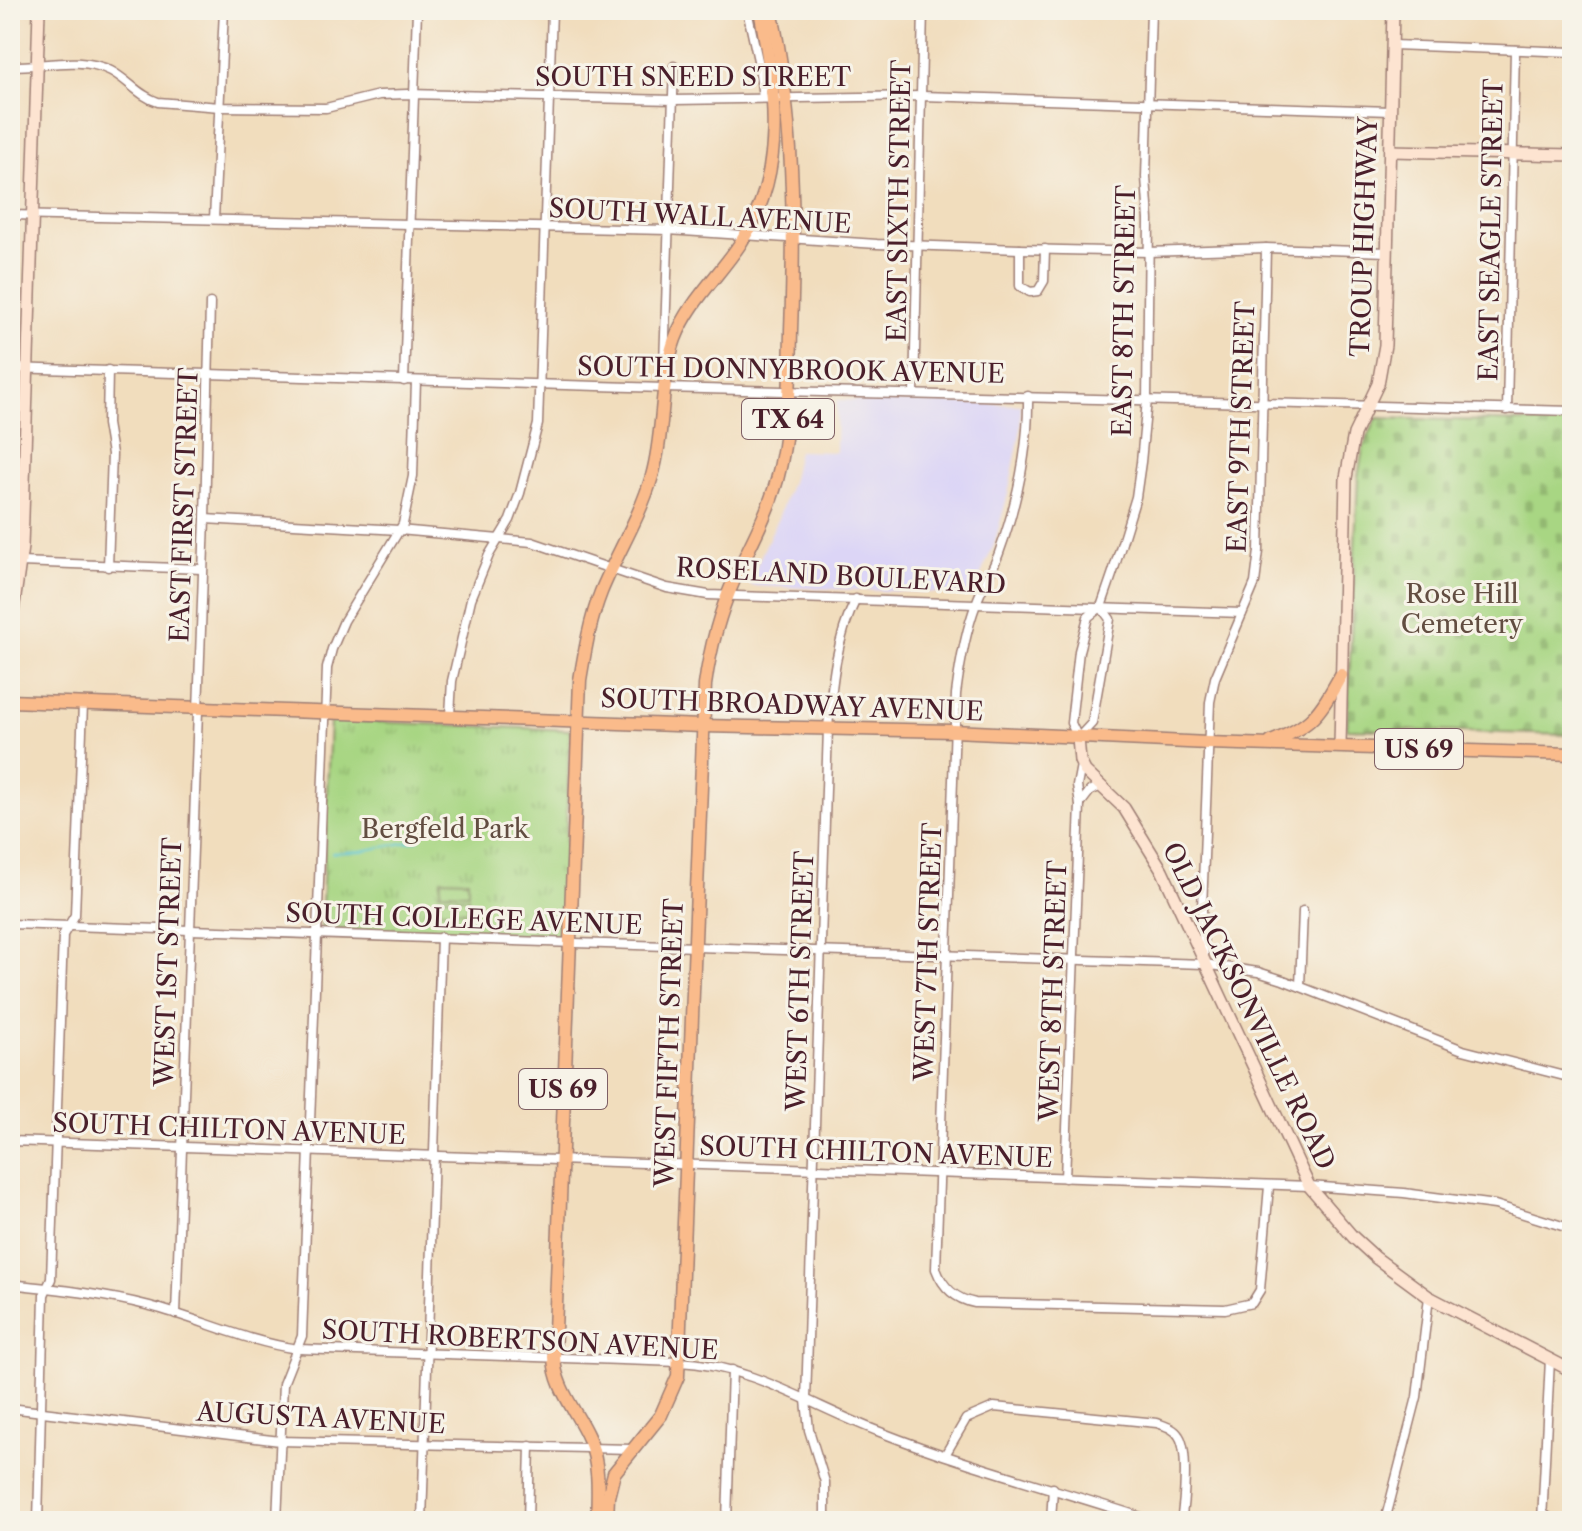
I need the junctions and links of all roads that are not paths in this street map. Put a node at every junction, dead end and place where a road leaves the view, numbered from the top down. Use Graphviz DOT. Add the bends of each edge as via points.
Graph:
graph roads {
  1 [pos="39,10"];
  2 [pos="224,10"];
  3 [pos="417,10"];
  4 [pos="552,10"];
  5 [pos="747,10"];
  6 [pos="760,10"];
  7 [pos="771,10"];
  8 [pos="923,10"];
  9 [pos="1151,10"];
  10 [pos="1393,10"];
  11 [pos="1393,45"];
  12 [pos="1515,50"];
  13 [pos="1572,52"];
  14 [pos="10,66"];
  15 [pos="37,66"];
  16 [pos="674,66"];
  17 [pos="414,95"];
  18 [pos="922,96"];
  19 [pos="549,98"];
  20 [pos="775,98"];
  21 [pos="674,100"];
  22 [pos="1148,104"];
  23 [pos="220,107"];
  24 [pos="1390,111"];
  25 [pos="1390,151"];
  26 [pos="1513,153"];
  27 [pos="1572,155"];
  28 [pos="10,215"];
  29 [pos="31,216"];
  30 [pos="214,219"];
  31 [pos="409,224"];
  32 [pos="544,228"];
  33 [pos="668,230"];
  34 [pos="745,236"];
  35 [pos="794,239"];
  36 [pos="917,246"];
  37 [pos="1266,248"];
  38 [pos="1020,249"];
  39 [pos="1045,249"];
  40 [pos="1148,252"];
  41 [pos="1388,252"];
  42 [pos="210,303"];
  43 [pos="10,368"];
  44 [pos="27,369"];
  45 [pos="108,370"];
  46 [pos="209,374"];
  47 [pos="404,381"];
  48 [pos="416,381"];
  49 [pos="540,384"];
  50 [pos="665,384"];
  51 [pos="790,390"];
  52 [pos="914,393"];
  53 [pos="1028,396"];
  54 [pos="1147,400"];
  55 [pos="1262,402"];
  56 [pos="1369,405"];
  57 [pos="1507,410"];
  58 [pos="1572,411"];
  59 [pos="205,519"];
  60 [pos="399,530"];
  61 [pos="16,533"];
  62 [pos="497,539"];
  63 [pos="20,562"];
  64 [pos="108,567"];
  65 [pos="202,569"];
  66 [pos="612,569"];
  67 [pos="728,595"];
  68 [pos="856,599"];
  69 [pos="976,604"];
  70 [pos="1101,607"];
  71 [pos="1242,613"];
  72 [pos="10,661"];
  73 [pos="1341,675"];
  74 [pos="10,701"];
  75 [pos="83,704"];
  76 [pos="198,708"];
  77 [pos="324,713"];
  78 [pos="450,715"];
  79 [pos="577,721"];
  80 [pos="703,726"];
  81 [pos="828,728"];
  82 [pos="954,731"];
  83 [pos="1078,738"];
  84 [pos="1208,743"];
  85 [pos="1266,744"];
  86 [pos="1340,746"];
  87 [pos="1572,754"];
  88 [pos="1081,765"];
  89 [pos="1101,786"];
  90 [pos="1080,805"];
  91 [pos="1202,909"];
  92 [pos="1303,911"];
  93 [pos="10,924"];
  94 [pos="69,925"];
  95 [pos="1187,927"];
  96 [pos="189,929"];
  97 [pos="316,933"];
  98 [pos="441,937"];
  99 [pos="568,944"];
  100 [pos="695,948"];
  101 [pos="822,952"];
  102 [pos="947,957"];
  103 [pos="1075,962"];
  104 [pos="1204,964"];
  105 [pos="1300,986"];
  106 [pos="1572,1078"];
  107 [pos="10,1141"];
  108 [pos="56,1143"];
  109 [pos="181,1147"];
  110 [pos="309,1152"];
  111 [pos="434,1157"];
  112 [pos="561,1161"];
  113 [pos="687,1166"];
  114 [pos="814,1169"];
  115 [pos="941,1175"];
  116 [pos="1065,1178"];
  117 [pos="1269,1186"];
  118 [pos="1309,1186"];
  119 [pos="1572,1229"];
  120 [pos="10,1284"];
  121 [pos="47,1288"];
  122 [pos="1429,1297"];
  123 [pos="176,1314"];
  124 [pos="298,1349"];
  125 [pos="427,1354"];
  126 [pos="554,1357"];
  127 [pos="1550,1359"];
  128 [pos="679,1362"];
  129 [pos="732,1370"];
  130 [pos="1572,1371"];
  131 [pos="806,1400"];
  132 [pos="10,1408"];
  133 [pos="42,1411"];
  134 [pos="280,1441"];
  135 [pos="424,1445"];
  136 [pos="530,1446"];
  137 [pos="592,1448"];
  138 [pos="632,1449"];
  139 [pos="945,1455"];
  140 [pos="1053,1488"];
  141 [pos="1542,1517"];
  142 [pos="38,1521"];
  143 [pos="277,1521"];
  144 [pos="422,1521"];
  145 [pos="528,1521"];
  146 [pos="597,1521"];
  147 [pos="607,1521"];
  148 [pos="727,1521"];
  149 [pos="825,1521"];
  150 [pos="1051,1521"];
  151 [pos="1153,1521"];
  152 [pos="1181,1521"];
  153 [pos="1385,1521"];
  154 [pos="1553,1521"];
  1 -- 15 [label="main road"];
  2 -- 23 [label="street"];
  3 -- 17 [label="street"];
  4 -- 19 [label="street"];
  5 -- 20 [label="street" via="759,65"];
  6 -- 20 [label="main road, TX 64"];
  7 -- 20 [label="main road, TX 64"];
  8 -- 18 [label="street, EAST SIXTH STREET"];
  9 -- 22 [label="street, EAST 8TH STREET"];
  10 -- 11 [label="main road, TROUP HIGHWAY"];
  11 -- 12 [label="street"];
  11 -- 24 [label="main road, TROUP HIGHWAY"];
  12 -- 13 [label="street"];
  12 -- 26 [label="street, EAST SEAGLE STREET"];
  14 -- 15 [label="street, SOUTH SNEED STREET"];
  15 -- 23 [label="street, SOUTH SNEED STREET" via="99,66 148,99"];
  15 -- 29 [label="main road"];
  16 -- 21 [label="street"];
  17 -- 19 [label="street, SOUTH SNEED STREET"];
  17 -- 23 [label="street, SOUTH SNEED STREET" via="379,95 326,108"];
  17 -- 31 [label="street"];
  18 -- 20 [label="street, SOUTH SNEED STREET"];
  18 -- 22 [label="street, SOUTH SNEED STREET"];
  18 -- 36 [label="street, EAST SIXTH STREET"];
  19 -- 21 [label="street, SOUTH SNEED STREET"];
  19 -- 32 [label="street"];
  20 -- 21 [label="street, SOUTH SNEED STREET"];
  20 -- 34 [label="main road, TX 64" via="770,173"];
  20 -- 35 [label="main road, TX 64"];
  21 -- 33 [label="street"];
  22 -- 24 [label="street, SOUTH SNEED STREET"];
  22 -- 40 [label="street, EAST 8TH STREET"];
  23 -- 30 [label="street"];
  24 -- 25 [label="main road, TROUP HIGHWAY"];
  25 -- 26 [label="main road"];
  25 -- 41 [label="main road, TROUP HIGHWAY"];
  26 -- 27 [label="main road"];
  26 -- 57 [label="street, EAST SEAGLE STREET"];
  28 -- 29 [label="street, SOUTH WALL AVENUE"];
  29 -- 30 [label="street, SOUTH WALL AVENUE"];
  29 -- 44 [label="main road"];
  30 -- 31 [label="street, SOUTH WALL AVENUE"];
  31 -- 32 [label="street, SOUTH WALL AVENUE"];
  31 -- 47 [label="street"];
  32 -- 33 [label="street, SOUTH WALL AVENUE"];
  32 -- 49 [label="street"];
  33 -- 34 [label="street, SOUTH WALL AVENUE"];
  33 -- 50 [label="street"];
  34 -- 35 [label="street, SOUTH WALL AVENUE"];
  34 -- 50 [label="main road, TX 64" via="683,321"];
  35 -- 36 [label="street, SOUTH WALL AVENUE"];
  35 -- 51 [label="main road, TX 64"];
  36 -- 38 [label="street, SOUTH WALL AVENUE"];
  36 -- 52 [label="street, EAST SIXTH STREET"];
  37 -- 40 [label="street, SOUTH WALL AVENUE"];
  37 -- 41 [label="street, SOUTH WALL AVENUE"];
  37 -- 55 [label="street, EAST 9TH STREET"];
  38 -- 39 [label="street, SOUTH WALL AVENUE"];
  38 -- 39 [label="street" via="1020,286 1030,292 1038,291 1044,281"];
  39 -- 40 [label="street, SOUTH WALL AVENUE"];
  40 -- 54 [label="street, EAST 8TH STREET"];
  41 -- 56 [label="main road, TROUP HIGHWAY" via="1382,367"];
  42 -- 46 [label="street, EAST FIRST STREET"];
  43 -- 44 [label="street, SOUTH DONNYBROOK AVENUE"];
  44 -- 45 [label="street, SOUTH DONNYBROOK AVENUE"];
  44 -- 61 [label="main road"];
  45 -- 46 [label="street, SOUTH DONNYBROOK AVENUE"];
  45 -- 64 [label="street"];
  46 -- 47 [label="street, SOUTH DONNYBROOK AVENUE"];
  46 -- 59 [label="street, EAST FIRST STREET"];
  47 -- 48 [label="street, SOUTH DONNYBROOK AVENUE"];
  48 -- 49 [label="street, SOUTH DONNYBROOK AVENUE"];
  48 -- 60 [label="street" via="413,476"];
  49 -- 50 [label="street, SOUTH DONNYBROOK AVENUE"];
  49 -- 62 [label="street" via="532,456 510,520"];
  50 -- 51 [label="street, SOUTH DONNYBROOK AVENUE"];
  50 -- 66 [label="main road, TX 64" via="651,479"];
  51 -- 52 [label="street, SOUTH DONNYBROOK AVENUE"];
  51 -- 67 [label="main road, TX 64" via="776,483"];
  52 -- 53 [label="street, SOUTH DONNYBROOK AVENUE"];
  53 -- 54 [label="street, SOUTH DONNYBROOK AVENUE"];
  53 -- 69 [label="street, WEST 7TH STREET" via="1026,446 1013,508"];
  54 -- 55 [label="street, SOUTH DONNYBROOK AVENUE"];
  54 -- 70 [label="street, EAST 8TH STREET" via="1136,497"];
  55 -- 56 [label="street, SOUTH DONNYBROOK AVENUE"];
  55 -- 71 [label="street, EAST 9TH STREET" via="1259,551 1255,583"];
  56 -- 57 [label="street, SOUTH DONNYBROOK AVENUE"];
  56 -- 73 [label="main road, TROUP HIGHWAY" via="1354,434 1346,478"];
  57 -- 58 [label="street, SOUTH DONNYBROOK AVENUE"];
  59 -- 60 [label="street, ROSELAND BOULEVARD"];
  59 -- 65 [label="street, EAST FIRST STREET"];
  60 -- 62 [label="street, ROSELAND BOULEVARD"];
  60 -- 77 [label="street" via="338,631 327,668"];
  61 -- 63 [label="main road"];
  62 -- 66 [label="street, ROSELAND BOULEVARD" via="532,542"];
  62 -- 78 [label="street" via="471,599 452,681"];
  63 -- 64 [label="street"];
  63 -- 72 [label="main road"];
  64 -- 65 [label="street"];
  65 -- 76 [label="street, EAST FIRST STREET"];
  66 -- 67 [label="street, ROSELAND BOULEVARD" via="667,588"];
  66 -- 79 [label="main road, TX 64" via="587,638"];
  67 -- 68 [label="street, ROSELAND BOULEVARD"];
  67 -- 80 [label="main road, TX 64" via="708,664"];
  68 -- 69 [label="street, ROSELAND BOULEVARD"];
  68 -- 81 [label="street, WEST 6TH STREET" via="836,661"];
  69 -- 70 [label="street, ROSELAND BOULEVARD"];
  69 -- 82 [label="street, WEST 7TH STREET" via="961,659"];
  70 -- 71 [label="street, ROSELAND BOULEVARD"];
  70 -- 83 [label="street, EAST 8TH STREET" via="1088,617 1079,651 1071,723"];
  70 -- 83 [label="street, EAST 8TH STREET" via="1110,619 1092,723"];
  71 -- 84 [label="street, EAST 9TH STREET" via="1215,678"];
  73 -- 85 [label="main road" via="1306,726"];
  73 -- 86 [label="main road, TROUP HIGHWAY"];
  74 -- 75 [label="main road, SOUTH BROADWAY AVENUE"];
  75 -- 76 [label="main road, SOUTH BROADWAY AVENUE"];
  75 -- 94 [label="street" via="75,915"];
  76 -- 77 [label="main road, SOUTH BROADWAY AVENUE"];
  76 -- 96 [label="street, WEST 1ST STREET"];
  77 -- 78 [label="main road, SOUTH BROADWAY AVENUE"];
  77 -- 97 [label="street"];
  78 -- 79 [label="main road, SOUTH BROADWAY AVENUE"];
  79 -- 80 [label="main road, SOUTH BROADWAY AVENUE / US 69"];
  79 -- 99 [label="main road, US 69"];
  80 -- 81 [label="main road, SOUTH BROADWAY AVENUE / US 69"];
  80 -- 100 [label="main road, WEST FIFTH STREET"];
  81 -- 82 [label="main road, SOUTH BROADWAY AVENUE / US 69"];
  81 -- 101 [label="street, WEST 6TH STREET"];
  82 -- 83 [label="main road, SOUTH BROADWAY AVENUE / US 69"];
  82 -- 102 [label="street, WEST 7TH STREET"];
  83 -- 84 [label="main road, SOUTH BROADWAY AVENUE / US 69"];
  83 -- 88 [label="main road"];
  84 -- 85 [label="main road, SOUTH BROADWAY AVENUE / US 69"];
  84 -- 91 [label="street, EAST 9TH STREET"];
  85 -- 86 [label="main road, SOUTH BROADWAY AVENUE / US 69"];
  86 -- 87 [label="main road, SOUTH BROADWAY AVENUE / US 69"];
  88 -- 89 [label="main road, OLD JACKSONVILLE ROAD"];
  88 -- 90 [label="street, WEST 8TH STREET"];
  89 -- 90 [label="street"];
  89 -- 95 [label="main road, OLD JACKSONVILLE ROAD" via="1145,839"];
  90 -- 103 [label="street, WEST 8TH STREET"];
  91 -- 95 [label="street"];
  91 -- 104 [label="street, EAST 9TH STREET"];
  92 -- 105 [label="street"];
  93 -- 94 [label="street, SOUTH COLLEGE AVENUE"];
  94 -- 96 [label="street, SOUTH COLLEGE AVENUE"];
  94 -- 108 [label="street" via="63,935"];
  95 -- 104 [label="main road, OLD JACKSONVILLE ROAD"];
  96 -- 97 [label="street, SOUTH COLLEGE AVENUE"];
  96 -- 109 [label="street, WEST 1ST STREET"];
  97 -- 98 [label="street, SOUTH COLLEGE AVENUE"];
  97 -- 110 [label="street"];
  98 -- 99 [label="street, SOUTH COLLEGE AVENUE"];
  98 -- 111 [label="street"];
  99 -- 100 [label="street, SOUTH COLLEGE AVENUE"];
  99 -- 112 [label="main road, US 69"];
  100 -- 101 [label="street, SOUTH COLLEGE AVENUE"];
  100 -- 113 [label="main road, WEST FIFTH STREET"];
  101 -- 102 [label="street, SOUTH COLLEGE AVENUE"];
  101 -- 114 [label="street, WEST 6TH STREET"];
  102 -- 103 [label="street, SOUTH COLLEGE AVENUE"];
  102 -- 115 [label="street, WEST 7TH STREET"];
  103 -- 104 [label="street, SOUTH COLLEGE AVENUE"];
  103 -- 116 [label="street, WEST 8TH STREET"];
  104 -- 105 [label="street, SOUTH COLLEGE AVENUE" via="1258,972"];
  104 -- 118 [label="main road, OLD JACKSONVILLE ROAD"];
  105 -- 106 [label="street, SOUTH COLLEGE AVENUE" via="1463,1050"];
  107 -- 108 [label="street, SOUTH CHILTON AVENUE"];
  108 -- 109 [label="street, SOUTH CHILTON AVENUE"];
  108 -- 121 [label="street"];
  109 -- 110 [label="street, SOUTH CHILTON AVENUE"];
  109 -- 123 [label="street, WEST 1ST STREET"];
  110 -- 111 [label="street, SOUTH CHILTON AVENUE"];
  110 -- 124 [label="street"];
  111 -- 112 [label="street, SOUTH CHILTON AVENUE"];
  111 -- 125 [label="street"];
  112 -- 113 [label="street, SOUTH CHILTON AVENUE"];
  112 -- 126 [label="main road, US 69"];
  113 -- 114 [label="street, SOUTH CHILTON AVENUE"];
  113 -- 128 [label="main road, WEST FIFTH STREET"];
  114 -- 115 [label="street, SOUTH CHILTON AVENUE"];
  114 -- 131 [label="street, WEST 6TH STREET"];
  115 -- 116 [label="street, SOUTH CHILTON AVENUE"];
  115 -- 117 [label="street, WEST 7TH STREET" via="936,1269 946,1288 975,1303 1225,1309 1252,1303 1263,1277"];
  116 -- 117 [label="street, SOUTH CHILTON AVENUE"];
  117 -- 118 [label="street, SOUTH CHILTON AVENUE"];
  118 -- 119 [label="street, SOUTH CHILTON AVENUE" via="1495,1205"];
  118 -- 122 [label="main road, OLD JACKSONVILLE ROAD" via="1353,1237"];
  120 -- 121 [label="street, SOUTH ROBERTSON AVENUE"];
  121 -- 123 [label="street, SOUTH ROBERTSON AVENUE" via="109,1296"];
  121 -- 133 [label="street"];
  122 -- 127 [label="main road, OLD JACKSONVILLE ROAD"];
  122 -- 153 [label="street" via="1417,1397"];
  123 -- 124 [label="street, SOUTH ROBERTSON AVENUE" via="259,1342"];
  124 -- 125 [label="street, SOUTH ROBERTSON AVENUE"];
  124 -- 134 [label="street" via="283,1384"];
  125 -- 126 [label="street, SOUTH ROBERTSON AVENUE"];
  125 -- 135 [label="street"];
  126 -- 128 [label="street, SOUTH ROBERTSON AVENUE"];
  126 -- 137 [label="main road, US 69" via="563,1394"];
  127 -- 130 [label="main road, OLD JACKSONVILLE ROAD"];
  127 -- 141 [label="street"];
  128 -- 129 [label="street, SOUTH ROBERTSON AVENUE"];
  128 -- 138 [label="main road, WEST FIFTH STREET" via="667,1405"];
  129 -- 131 [label="street, SOUTH ROBERTSON AVENUE"];
  129 -- 148 [label="street"];
  131 -- 139 [label="street, SOUTH ROBERTSON AVENUE"];
  131 -- 149 [label="street, WEST 6TH STREET" via="825,1482"];
  132 -- 133 [label="street, AUGUSTA AVENUE"];
  133 -- 134 [label="street, AUGUSTA AVENUE"];
  133 -- 142 [label="street"];
  134 -- 135 [label="street, AUGUSTA AVENUE"];
  134 -- 143 [label="street"];
  135 -- 136 [label="street, AUGUSTA AVENUE"];
  135 -- 144 [label="street"];
  136 -- 137 [label="street, AUGUSTA AVENUE"];
  136 -- 145 [label="street"];
  137 -- 138 [label="street, AUGUSTA AVENUE"];
  137 -- 146 [label="main road, US 69" via="598,1475"];
  138 -- 147 [label="main road, WEST FIFTH STREET" via="611,1480"];
  139 -- 140 [label="street, SOUTH ROBERTSON AVENUE"];
  139 -- 152 [label="street" via="966,1419 994,1407 1157,1423 1172,1428 1183,1444"];
  140 -- 150 [label="street"];
  140 -- 151 [label="street, SOUTH ROBERTSON AVENUE"];
  141 -- 154 [label="street"];
}
